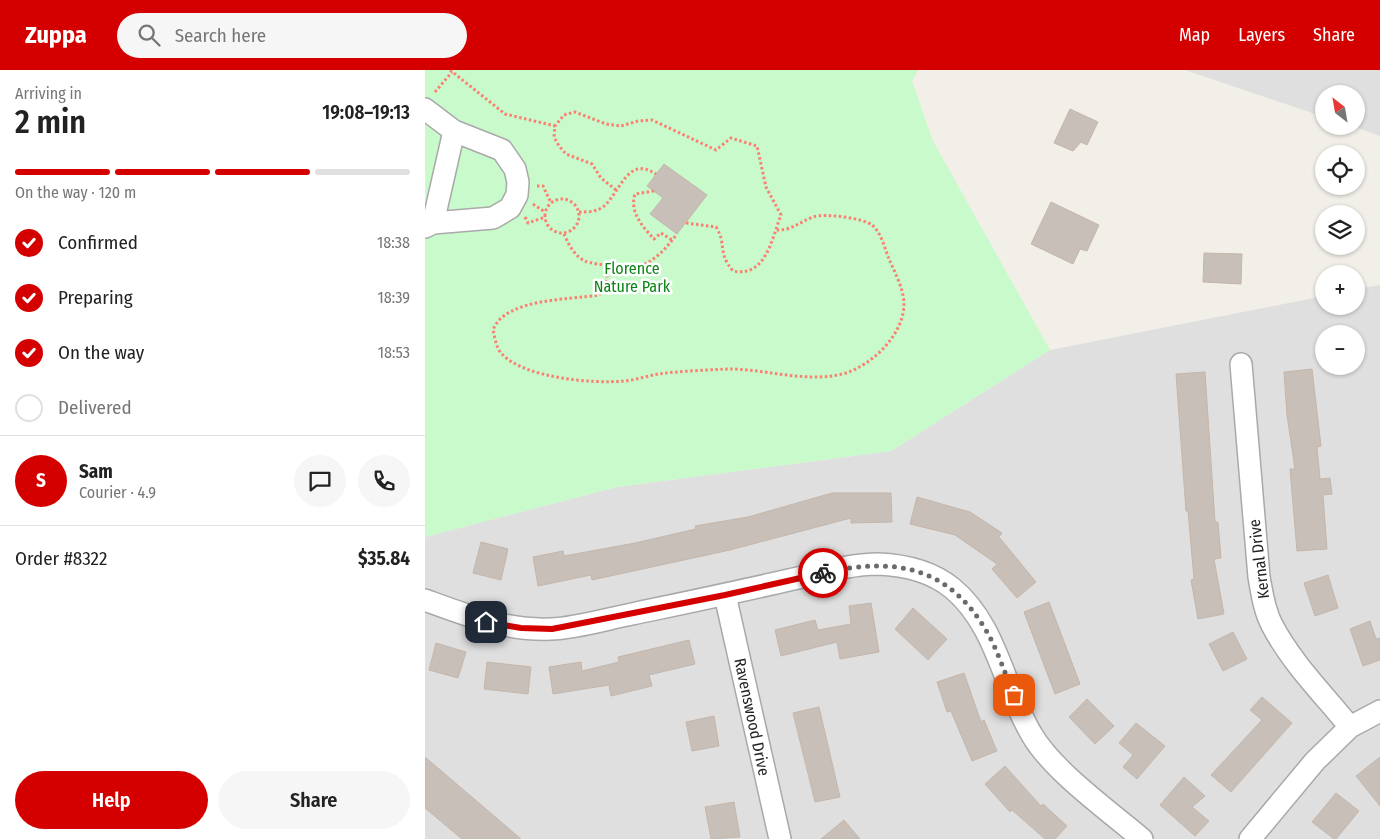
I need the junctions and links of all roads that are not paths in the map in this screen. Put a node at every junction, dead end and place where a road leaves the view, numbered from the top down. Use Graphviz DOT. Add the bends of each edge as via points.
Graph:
graph roads {
  1 [pos="428,104"];
  2 [pos="454,131"];
  3 [pos="429,225"];
  4 [pos="1241,364"];
  5 [pos="725,595"];
  6 [pos="425,600"];
  7 [pos="1380,710"];
  8 [pos="1350,727"];
  9 [pos="780,839"];
  10 [pos="1142,839"];
  11 [pos="1250,839"];
  1 -- 2 [label="street"];
  2 -- 3 [label="street"];
  2 -- 3 [label="street" via="502,150 515,169 517,195 510,208 493,218"];
  4 -- 8 [label="street, Kernal Drive" via="1263,603 1284,646"];
  5 -- 6 [label="street" via="552,629 486,622"];
  5 -- 9 [label="street, Ravenswood Drive"];
  5 -- 10 [label="street" via="837,569 877,564 902,566 929,574 951,587 988,633 1032,735 1052,762"];
  7 -- 8 [label="street"];
  8 -- 11 [label="street" via="1315,761"];
}
